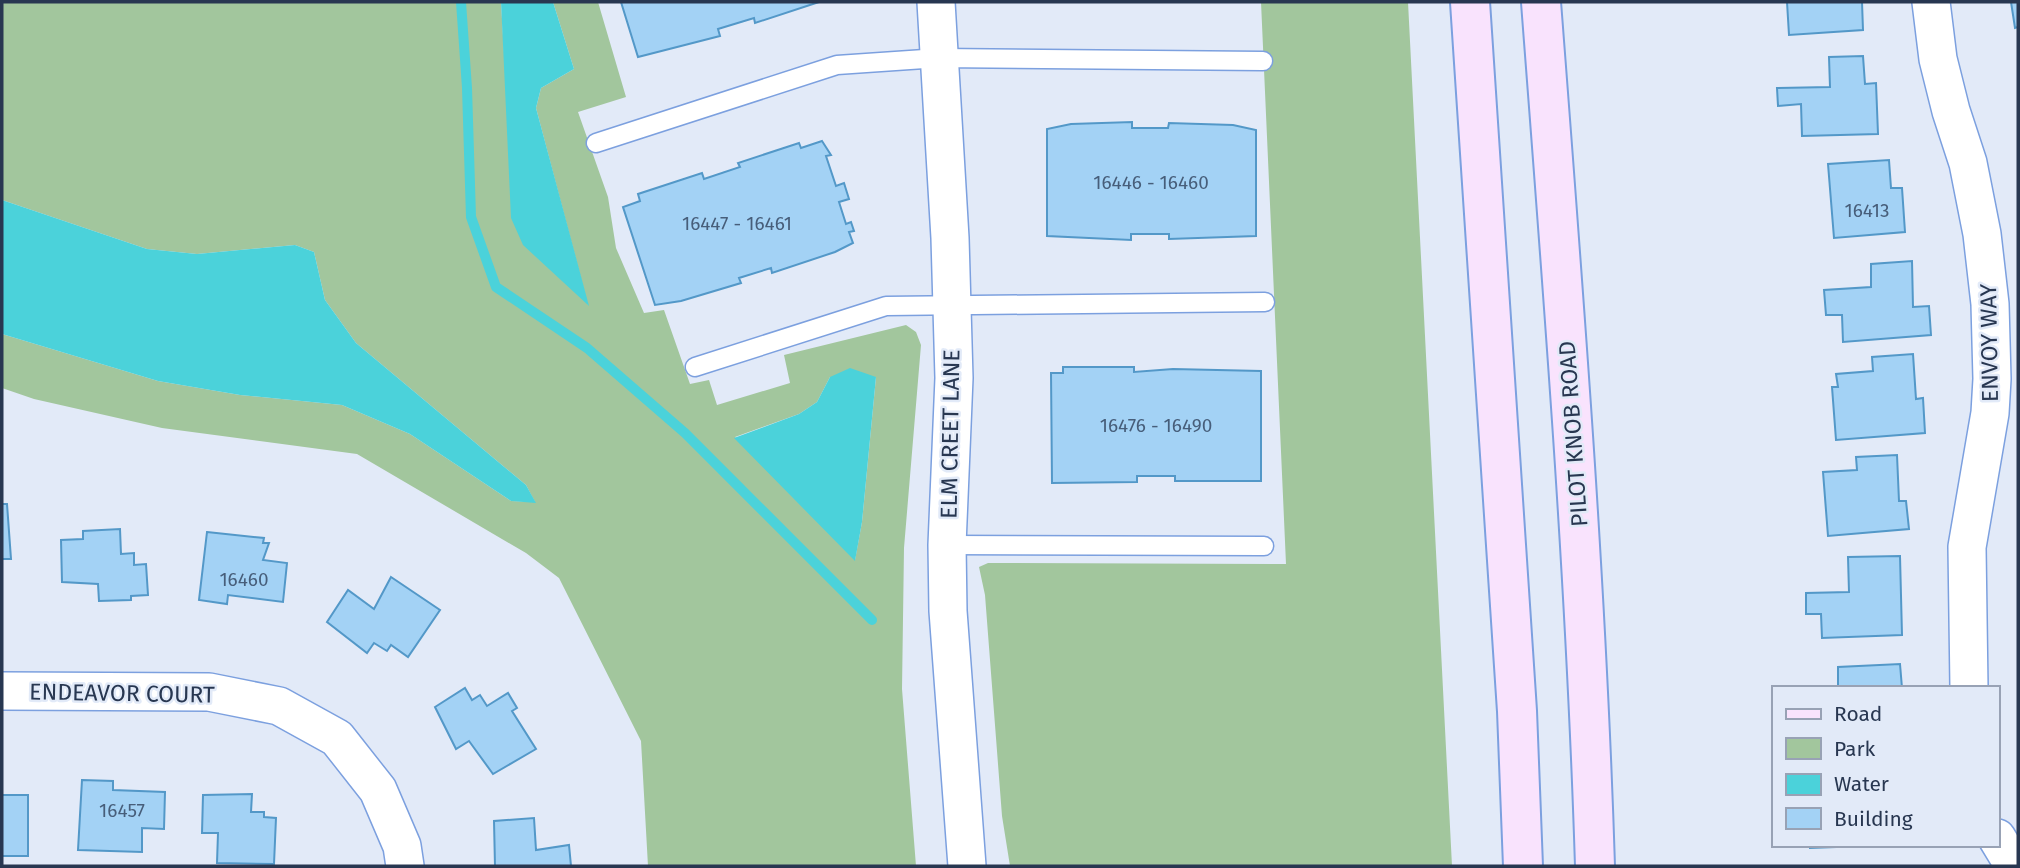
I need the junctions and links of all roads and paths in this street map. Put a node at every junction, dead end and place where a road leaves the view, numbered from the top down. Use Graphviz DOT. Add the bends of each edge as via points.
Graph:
graph roads {
  1 [pos="936,2"];
  2 [pos="1470,2"];
  3 [pos="1541,2"];
  4 [pos="1931,2"];
  5 [pos="939,58"];
  6 [pos="1263,61"];
  7 [pos="596,143"];
  8 [pos="1265,302"];
  9 [pos="952,305"];
  10 [pos="695,367"];
  11 [pos="947,545"];
  12 [pos="1264,546"];
  13 [pos="1969,686"];
  14 [pos="2,691"];
  15 [pos="405,866"];
  16 [pos="967,866"];
  17 [pos="1523,866"];
  18 [pos="1595,866"];
  1 -- 5 [label="street, ELM CREET LANE"];
  2 -- 17 [label="main road" via="1516,685"];
  3 -- 18 [label="main road, PILOT KNOB ROAD" via="1578,511"];
  4 -- 13 [label="street, ENVOY WAY" via="1938,59 1968,163 1982,234 1990,304 1990,413 1967,547"];
  5 -- 6 [label="lane"];
  5 -- 7 [label="lane" via="837,65"];
  5 -- 9 [label="street, ELM CREET LANE"];
  8 -- 9 [label="lane"];
  9 -- 10 [label="lane" via="886,306"];
  9 -- 11 [label="street, ELM CREET LANE" via="954,378"];
  11 -- 12 [label="lane"];
  11 -- 16 [label="street, ELM CREET LANE"];
  14 -- 15 [label="street, ENDEAVOR COURT" via="209,692 279,706 337,738 378,790 402,846"];
}
